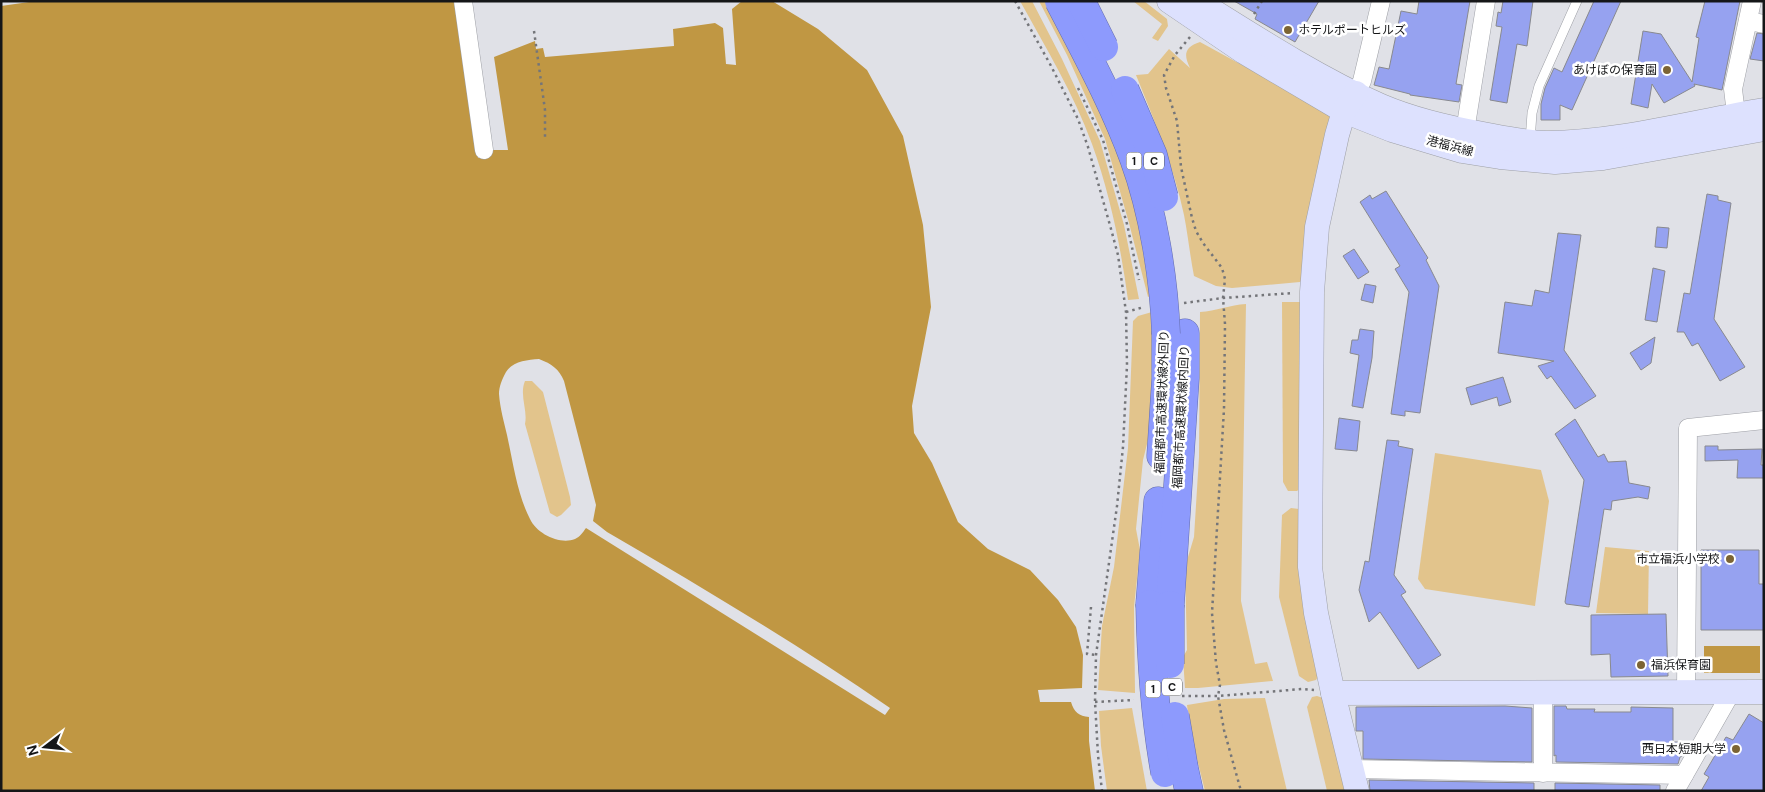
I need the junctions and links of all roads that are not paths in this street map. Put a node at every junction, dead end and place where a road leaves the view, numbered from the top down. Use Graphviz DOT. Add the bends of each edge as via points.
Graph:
graph roads {
  1 [pos="463,1"];
  2 [pos="1059,1"];
  3 [pos="1081,1"];
  4 [pos="1169,1"];
  5 [pos="1197,1"];
  6 [pos="1381,1"];
  7 [pos="1486,1"];
  8 [pos="1577,1"];
  9 [pos="1752,1"];
  10 [pos="1756,23"];
  11 [pos="1350,102"];
  12 [pos="1764,110"];
  13 [pos="1736,114"];
  14 [pos="1764,130"];
  15 [pos="1465,131"];
  16 [pos="1530,141"];
  17 [pos="484,150"];
  18 [pos="1175,333"];
  19 [pos="1764,420"];
  20 [pos="1686,691"];
  21 [pos="1543,692"];
  22 [pos="1732,692"];
  23 [pos="1764,692"];
  24 [pos="1333,693"];
  25 [pos="1543,772"];
  26 [pos="1684,775"];
  27 [pos="1354,780"];
  28 [pos="1177,781"];
  29 [pos="1675,791"];
  1 -- 17 [label="street"];
  2 -- 18 [label="highway, 福岡都市高速環状線外回り / 1, bridge" via="1110,101 1135,161 1156,246 1165,311"];
  3 -- 18 [label="highway, 福岡都市高速環状線内回り / C, bridge" via="1136,110 1153,155 1174,242"];
  4 -- 11 [label="street, 港福浜線" via="1244,52"];
  5 -- 11 [label="street, 港福浜線"];
  6 -- 11 [label="street" via="1362,81"];
  7 -- 15 [label="street"];
  8 -- 16 [label="lane" via="1539,86 1532,113"];
  9 -- 10 [label="street"];
  10 -- 13 [label="street" via="1733,89"];
  11 -- 14 [label="street, 港福浜線" via="1392,130 1462,151 1554,162 1603,158"];
  11 -- 15 [label="street, 港福浜線" via="1381,106"];
  11 -- 24 [label="street" via="1337,135 1317,227 1312,292 1310,567"];
  12 -- 13 [label="street, 港福浜線"];
  13 -- 16 [label="street, 港福浜線" via="1600,140"];
  15 -- 16 [label="street, 港福浜線"];
  18 -- 28 [label="highway, 福岡都市高速環状線外回り / 1, bridge" via="1164,423 1160,605 1153,690 1158,735"];
  19 -- 20 [label="street" via="1688,428"];
  20 -- 21 [label="street"];
  20 -- 22 [label="street"];
  21 -- 24 [label="street"];
  21 -- 25 [label="street"];
  22 -- 23 [label="street"];
  22 -- 26 [label="street"];
  24 -- 27 [label="street"];
  25 -- 26 [label="street"];
  25 -- 27 [label="street"];
  26 -- 29 [label="street"];
}
